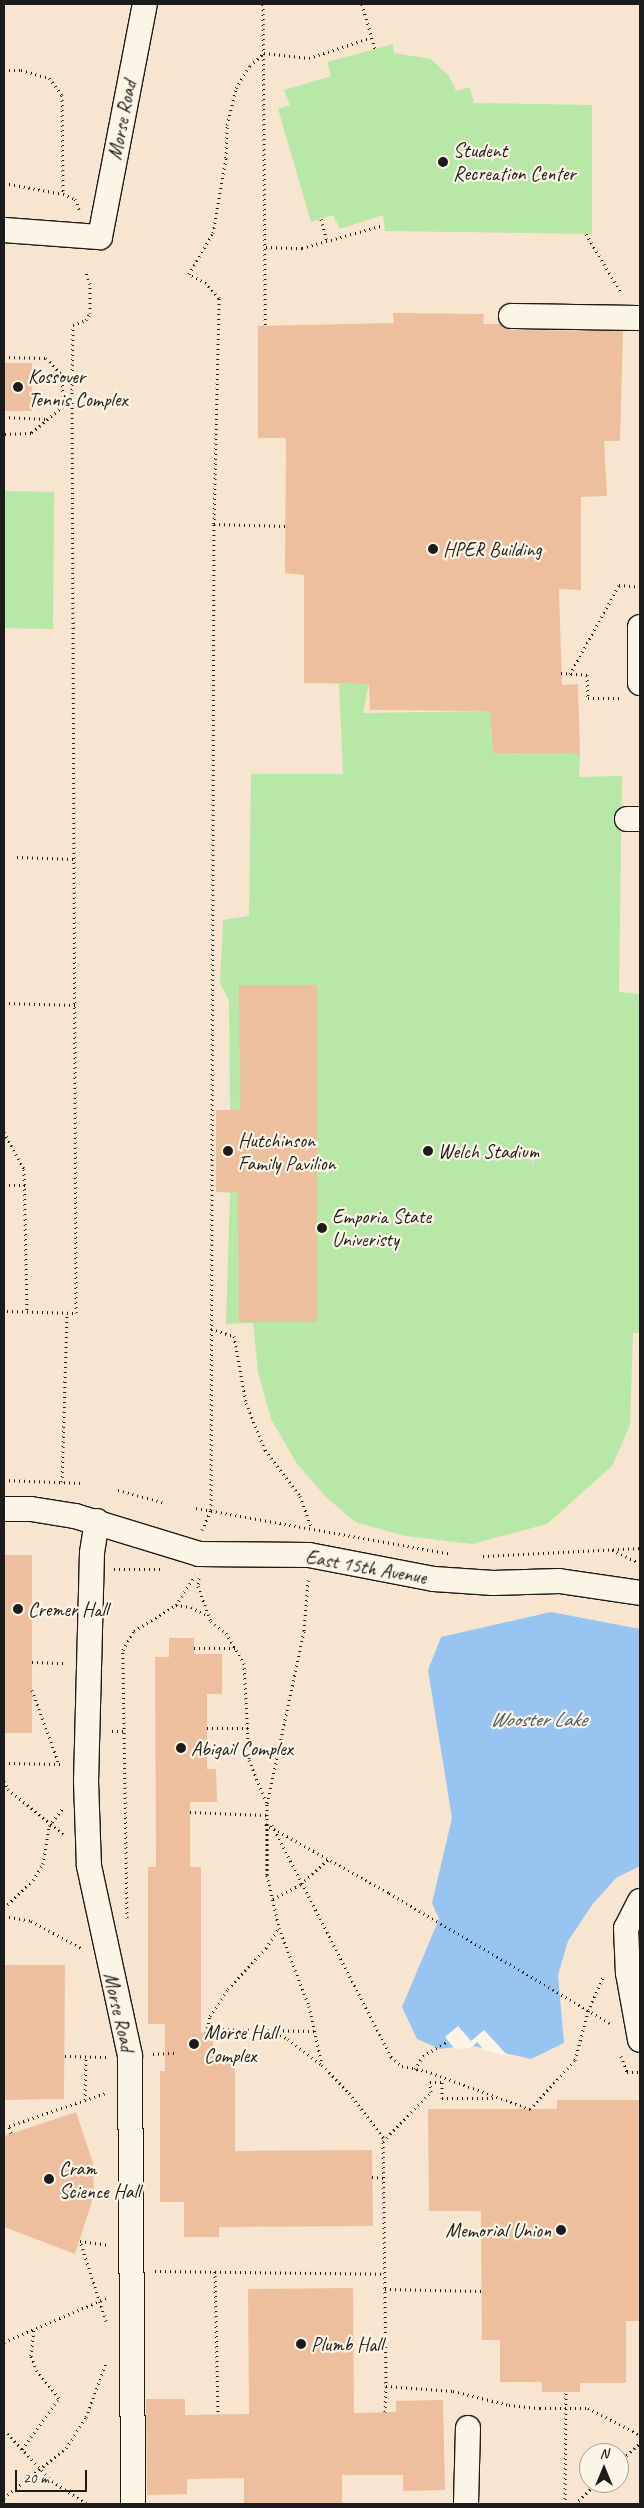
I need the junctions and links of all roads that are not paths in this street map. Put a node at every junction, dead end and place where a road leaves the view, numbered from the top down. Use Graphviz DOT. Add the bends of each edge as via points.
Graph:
graph roads {
  1 [pos="145,4"];
  2 [pos="4,230"];
  3 [pos="511,316"];
  4 [pos="638,318"];
  5 [pos="640,627"];
  6 [pos="636,691"];
  7 [pos="4,1509"];
  8 [pos="97,1521"];
  9 [pos="640,1593"];
  10 [pos="640,1901"];
  11 [pos="640,2040"];
  12 [pos="468,2428"];
  13 [pos="133,2504"];
  14 [pos="466,2504"];
  1 -- 2 [label="street, Morse Road" via="100,237"];
  3 -- 4 [label="street"];
  5 -- 6 [label="street"];
  7 -- 8 [label="street, East 15th Avenue" via="32,1509"];
  8 -- 9 [label="street, East 15th Avenue" via="199,1554 309,1555 434,1578 493,1583 558,1581"];
  8 -- 13 [label="street, Morse Road" via="92,1554 86,1780 89,1866 130,2056 145,2268"];
  10 -- 11 [label="street" via="626,1928 628,1973"];
  12 -- 14 [label="street"];
}
